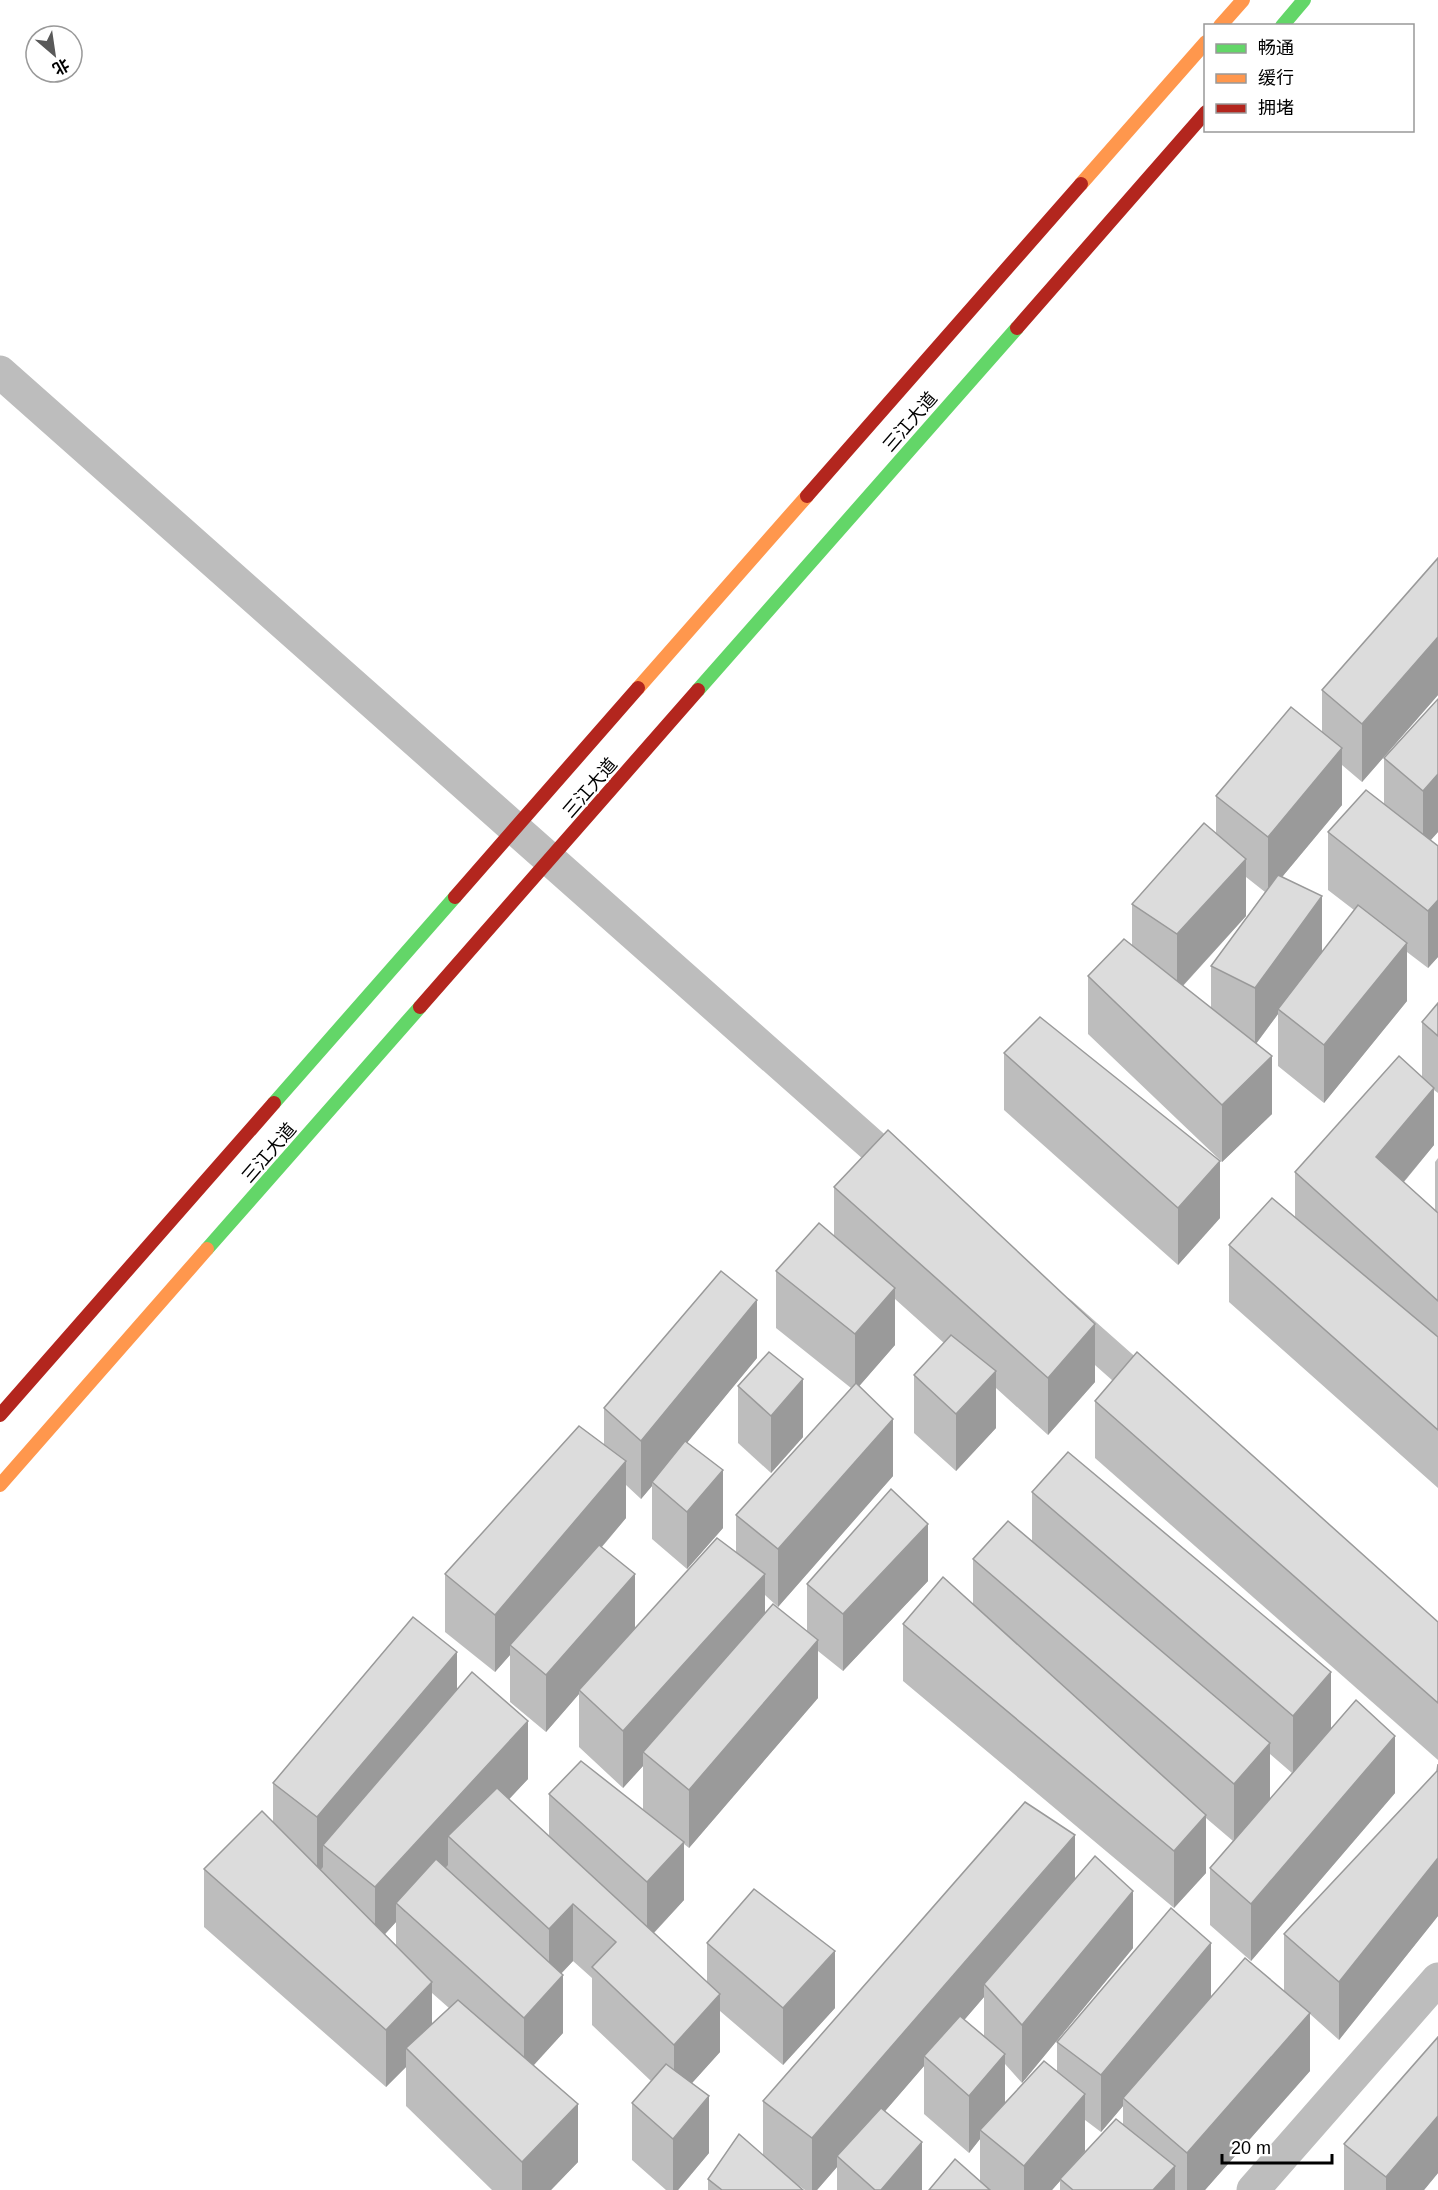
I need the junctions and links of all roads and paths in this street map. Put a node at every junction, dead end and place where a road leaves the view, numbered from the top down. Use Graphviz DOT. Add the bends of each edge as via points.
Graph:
graph roads {
  1 [pos="1243,0"];
  2 [pos="1304,0"];
  3 [pos="1222,24"];
  4 [pos="1284,24"];
  5 [pos="1204,44"];
  6 [pos="1204,114"];
  7 [pos="0,372"];
  8 [pos="516,828"];
  9 [pos="551,859"];
  10 [pos="927,1194"];
  11 [pos="1035,1290"];
  12 [pos="0,1415"];
  13 [pos="1178,1417"];
  14 [pos="0,1485"];
  15 [pos="1438,1979"];
  16 [pos="1253,2190"];
  1 -- 3 [label="main road"];
  2 -- 4 [label="main road"];
  5 -- 8 [label="main road, 三江大道"];
  6 -- 9 [label="main road, 三江大道"];
  7 -- 8 [label="street"];
  8 -- 9 [label="street"];
  8 -- 12 [label="main road, 三江大道"];
  9 -- 10 [label="street"];
  9 -- 14 [label="main road, 三江大道"];
  11 -- 13 [label="street"];
  15 -- 16 [label="street"];
}
